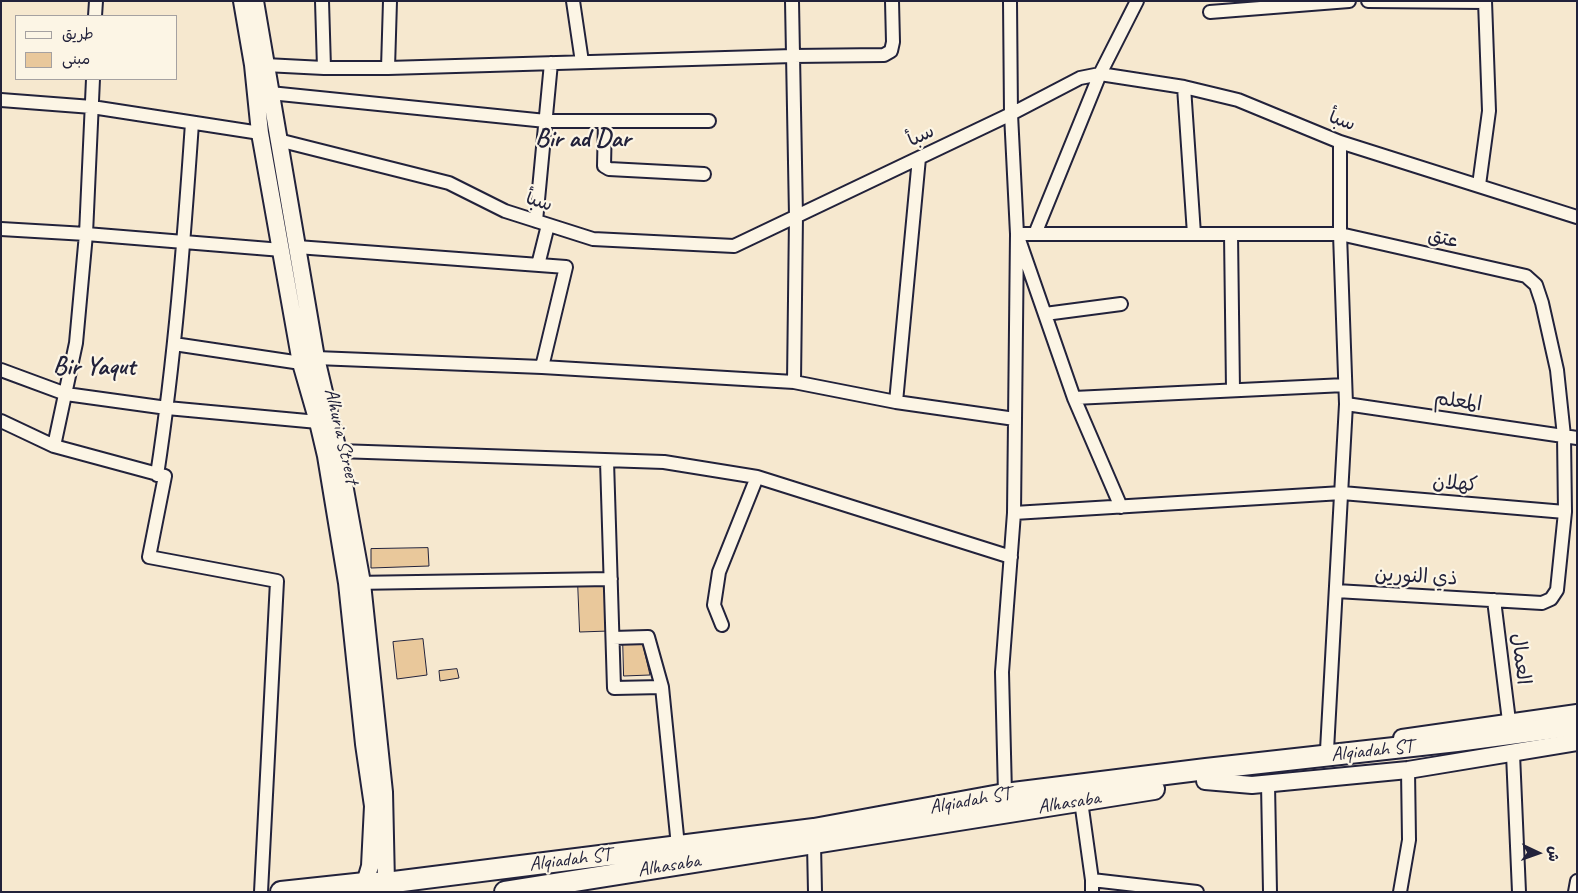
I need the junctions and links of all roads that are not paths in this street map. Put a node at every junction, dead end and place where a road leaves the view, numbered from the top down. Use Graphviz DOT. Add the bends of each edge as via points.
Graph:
graph roads {
  1 [pos="96,1"];
  2 [pos="242,1"];
  3 [pos="255,1"];
  4 [pos="322,1"];
  5 [pos="390,1"];
  6 [pos="573,1"];
  7 [pos="792,1"];
  8 [pos="892,1"];
  9 [pos="1010,1"];
  10 [pos="1137,1"];
  11 [pos="1349,1"];
  12 [pos="1368,1"];
  13 [pos="1484,2"];
  14 [pos="1210,12"];
  15 [pos="95,15"];
  16 [pos="793,56"];
  17 [pos="582,62"];
  18 [pos="551,63"];
  19 [pos="265,65"];
  20 [pos="324,68"];
  21 [pos="388,68"];
  22 [pos="1100,74"];
  23 [pos="93,80"];
  24 [pos="1184,87"];
  25 [pos="270,92"];
  26 [pos="1,100"];
  27 [pos="92,107"];
  28 [pos="1011,114"];
  29 [pos="546,121"];
  30 [pos="605,121"];
  31 [pos="709,121"];
  32 [pos="192,123"];
  33 [pos="260,133"];
  34 [pos="278,140"];
  35 [pos="1340,142"];
  36 [pos="918,158"];
  37 [pos="704,174"];
  38 [pos="1479,185"];
  39 [pos="796,216"];
  40 [pos="1577,217"];
  41 [pos="542,223"];
  42 [pos="1,229"];
  43 [pos="86,234"];
  44 [pos="1017,234"];
  45 [pos="1035,234"];
  46 [pos="1194,234"];
  47 [pos="1231,234"];
  48 [pos="1340,234"];
  49 [pos="184,243"];
  50 [pos="290,248"];
  51 [pos="538,265"];
  52 [pos="1121,304"];
  53 [pos="1045,314"];
  54 [pos="174,344"];
  55 [pos="308,361"];
  56 [pos="542,366"];
  57 [pos="1,370"];
  58 [pos="794,382"];
  59 [pos="1345,385"];
  60 [pos="1233,390"];
  61 [pos="66,394"];
  62 [pos="1074,398"];
  63 [pos="896,402"];
  64 [pos="1346,404"];
  65 [pos="167,408"];
  66 [pos="1015,419"];
  67 [pos="1,421"];
  68 [pos="318,422"];
  69 [pos="1570,437"];
  70 [pos="54,446"];
  71 [pos="338,451"];
  72 [pos="608,461"];
  73 [pos="157,475"];
  74 [pos="757,476"];
  75 [pos="1342,493"];
  76 [pos="1121,507"];
  77 [pos="1565,512"];
  78 [pos="1014,513"];
  79 [pos="1011,557"];
  80 [pos="611,579"];
  81 [pos="354,583"];
  82 [pos="1336,591"];
  83 [pos="1494,600"];
  84 [pos="722,626"];
  85 [pos="613,638"];
  86 [pos="662,688"];
  87 [pos="1577,713"];
  88 [pos="1509,721"];
  89 [pos="1577,725"];
  90 [pos="1577,734"];
  91 [pos="1577,742"];
  92 [pos="1457,746"];
  93 [pos="1327,750"];
  94 [pos="1513,754"];
  95 [pos="1408,770"];
  96 [pos="1205,775"];
  97 [pos="1268,784"];
  98 [pos="1006,794"];
  99 [pos="1081,801"];
  100 [pos="814,844"];
  101 [pos="678,846"];
  102 [pos="1577,881"];
  103 [pos="365,883"];
  104 [pos="386,883"];
  105 [pos="1092,886"];
  106 [pos="261,892"];
  107 [pos="281,892"];
  108 [pos="504,892"];
  109 [pos="815,892"];
  110 [pos="1197,892"];
  111 [pos="1270,892"];
  112 [pos="1400,892"];
  113 [pos="1518,892"];
  114 [pos="1575,892"];
  1 -- 15 [label="street"];
  2 -- 33 [label="street, Alhuria Street"];
  3 -- 19 [label="street"];
  4 -- 20 [label="street"];
  5 -- 21 [label="street"];
  6 -- 17 [label="street"];
  7 -- 16 [label="street"];
  8 -- 16 [label="street" via="893,42 891,51 884,55"];
  9 -- 28 [label="street"];
  10 -- 22 [label="street"];
  11 -- 14 [label="street"];
  12 -- 13 [label="street"];
  13 -- 38 [label="street" via="1488,111"];
  16 -- 17 [label="street"];
  16 -- 39 [label="street"];
  17 -- 18 [label="street"];
  18 -- 21 [label="street"];
  18 -- 29 [label="street"];
  19 -- 20 [label="street"];
  19 -- 25 [label="street"];
  20 -- 21 [label="street"];
  22 -- 24 [label="street, سبأ"];
  22 -- 28 [label="street, سبأ" via="1080,78"];
  22 -- 45 [label="street"];
  23 -- 27 [label="street"];
  24 -- 35 [label="street, سبأ" via="1238,100"];
  24 -- 46 [label="street"];
  25 -- 29 [label="street"];
  25 -- 34 [label="street"];
  26 -- 27 [label="street"];
  27 -- 32 [label="street"];
  27 -- 43 [label="street"];
  28 -- 36 [label="street, سبأ"];
  28 -- 44 [label="street"];
  29 -- 30 [label="street"];
  29 -- 41 [label="street"];
  30 -- 31 [label="street"];
  30 -- 37 [label="street" via="604,166 609,169"];
  32 -- 33 [label="street"];
  32 -- 49 [label="street"];
  33 -- 50 [label="street, Alhuria Street"];
  34 -- 41 [label="street, سبأ" via="449,184 505,211"];
  34 -- 50 [label="street"];
  35 -- 38 [label="street, سبأ"];
  35 -- 48 [label="street"];
  36 -- 39 [label="street, سبأ"];
  36 -- 63 [label="street"];
  38 -- 40 [label="street, سبأ"];
  39 -- 41 [label="street, سبأ" via="734,246 593,239"];
  39 -- 58 [label="street"];
  41 -- 51 [label="street"];
  42 -- 43 [label="street"];
  43 -- 49 [label="street"];
  43 -- 61 [label="street" via="76,343"];
  44 -- 45 [label="street, عتق"];
  44 -- 53 [label="street"];
  44 -- 66 [label="street"];
  45 -- 46 [label="street, عتق"];
  46 -- 47 [label="street, عتق"];
  47 -- 48 [label="street, عتق"];
  47 -- 60 [label="street"];
  48 -- 59 [label="street"];
  48 -- 69 [label="street, عتق" via="1526,276 1536,285 1542,303"];
  49 -- 50 [label="street"];
  49 -- 54 [label="street"];
  50 -- 51 [label="street"];
  50 -- 55 [label="street, Alhuria Street"];
  51 -- 56 [label="street" via="566,267"];
  52 -- 53 [label="street"];
  53 -- 62 [label="street"];
  54 -- 55 [label="street"];
  54 -- 65 [label="street"];
  55 -- 56 [label="street"];
  55 -- 68 [label="street, Alhuria Street"];
  55 -- 71 [label="street"];
  56 -- 58 [label="street"];
  57 -- 61 [label="street"];
  58 -- 63 [label="street"];
  59 -- 60 [label="street"];
  59 -- 64 [label="street"];
  60 -- 62 [label="street"];
  61 -- 65 [label="street"];
  61 -- 70 [label="street"];
  62 -- 76 [label="street"];
  63 -- 66 [label="street"];
  64 -- 69 [label="street, المعلم"];
  64 -- 75 [label="street"];
  65 -- 68 [label="street"];
  65 -- 73 [label="street"];
  66 -- 78 [label="street"];
  67 -- 70 [label="street"];
  68 -- 81 [label="street, Alhuria Street"];
  69 -- 77 [label="street"];
  70 -- 73 [label="street"];
  71 -- 72 [label="street"];
  71 -- 81 [label="street"];
  72 -- 74 [label="street" via="664,462"];
  72 -- 80 [label="street"];
  73 -- 106 [label="street" via="165,476 150,557 277,581"];
  74 -- 79 [label="street"];
  74 -- 84 [label="street" via="719,572 714,605"];
  75 -- 76 [label="street, كهلان"];
  75 -- 77 [label="street, كهلان"];
  75 -- 82 [label="street"];
  76 -- 78 [label="street, كهلان"];
  77 -- 83 [label="street, ذي النورين" via="1557,590 1551,599 1542,603"];
  78 -- 79 [label="street"];
  79 -- 98 [label="street" via="1002,672"];
  80 -- 81 [label="street"];
  80 -- 85 [label="street"];
  81 -- 103 [label="street, Alhuria Street" via="364,744 373,806 370,866"];
  81 -- 104 [label="street" via="384,792"];
  82 -- 83 [label="street, ذي النورين"];
  82 -- 93 [label="street"];
  83 -- 88 [label="street, العمال"];
  85 -- 86 [label="street" via="648,637"];
  85 -- 86 [label="street" via="614,688"];
  86 -- 101 [label="street"];
  87 -- 88 [label="street"];
  88 -- 93 [label="street"];
  89 -- 92 [label="main road"];
  90 -- 92 [label="main road"];
  91 -- 94 [label="street"];
  92 -- 96 [label="main road, Alhasaba"];
  93 -- 96 [label="street" via="1247,757"];
  94 -- 95 [label="street"];
  94 -- 113 [label="street"];
  95 -- 97 [label="street"];
  95 -- 112 [label="street" via="1409,840"];
  96 -- 97 [label="street" via="1252,785"];
  96 -- 98 [label="main road, Alqiadah ST"];
  96 -- 99 [label="main road, Alhasaba"];
  97 -- 111 [label="street"];
  98 -- 101 [label="main road, Alqiadah ST" via="814,829"];
  99 -- 100 [label="main road, Alhasaba"];
  99 -- 105 [label="street"];
  100 -- 108 [label="main road, Alhasaba"];
  100 -- 109 [label="street"];
  101 -- 104 [label="main road, Alqiadah ST"];
  102 -- 114 [label="street"];
  103 -- 104 [label="main road, Alqiadah ST"];
  103 -- 107 [label="main road, Alqiadah ST"];
  105 -- 110 [label="street"];
}
